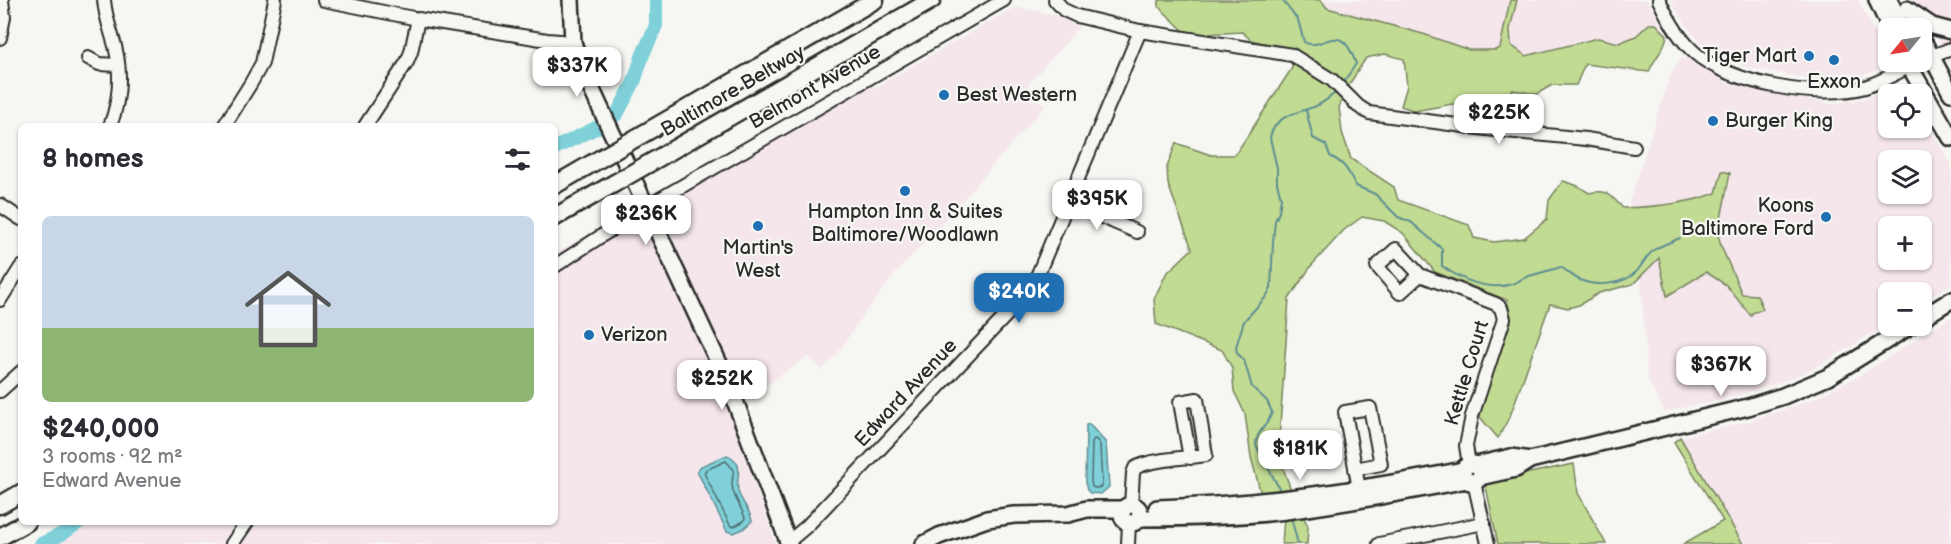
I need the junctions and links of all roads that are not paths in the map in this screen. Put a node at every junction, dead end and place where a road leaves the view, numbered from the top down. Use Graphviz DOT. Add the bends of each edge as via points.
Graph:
graph roads {
  1 [pos="2,0"];
  2 [pos="104,0"];
  3 [pos="275,0"];
  4 [pos="324,0"];
  5 [pos="571,0"];
  6 [pos="875,0"];
  7 [pos="932,0"];
  8 [pos="1004,0"];
  9 [pos="1055,0"];
  10 [pos="1659,0"];
  11 [pos="1877,0"];
  12 [pos="1889,0"];
  13 [pos="369,4"];
  14 [pos="1905,5"];
  15 [pos="1885,18"];
  16 [pos="1898,18"];
  17 [pos="418,19"];
  18 [pos="1140,31"];
  19 [pos="1951,31"];
  20 [pos="0,38"];
  21 [pos="573,42"];
  22 [pos="1951,42"];
  23 [pos="1951,49"];
  24 [pos="1932,53"];
  25 [pos="1932,56"];
  26 [pos="88,58"];
  27 [pos="118,65"];
  28 [pos="1895,72"];
  29 [pos="1923,72"];
  30 [pos="1929,72"];
  31 [pos="1951,93"];
  32 [pos="111,123"];
  33 [pos="226,123"];
  34 [pos="367,123"];
  35 [pos="1951,138"];
  36 [pos="1634,147"];
  37 [pos="558,183"];
  38 [pos="1069,203"];
  39 [pos="0,205"];
  40 [pos="646,207"];
  41 [pos="558,215"];
  42 [pos="18,217"];
  43 [pos="1137,232"];
  44 [pos="558,264"];
  45 [pos="18,272"];
  46 [pos="1420,275"];
  47 [pos="0,300"];
  48 [pos="1951,300"];
  49 [pos="1932,312"];
  50 [pos="1894,336"];
  51 [pos="18,375"];
  52 [pos="0,392"];
  53 [pos="1190,458"];
  54 [pos="1355,469"];
  55 [pos="1472,473"];
  56 [pos="1359,489"];
  57 [pos="18,495"];
  58 [pos="0,505"];
  59 [pos="1130,514"];
  60 [pos="1484,523"];
  61 [pos="22,525"];
  62 [pos="245,525"];
  63 [pos="0,537"];
  64 [pos="788,543"];
  65 [pos="232,544"];
  66 [pos="924,544"];
  67 [pos="1128,544"];
  68 [pos="1379,544"];
  69 [pos="1488,544"];
  1 -- 20 [label="street"];
  2 -- 27 [label="street"];
  3 -- 33 [label="street" via="262,63"];
  4 -- 13 [label="street"];
  5 -- 21 [label="main road"];
  6 -- 37 [label="highway, Baltimore Beltway, bridge"];
  7 -- 41 [label="highway, Baltimore Beltway, bridge"];
  8 -- 40 [label="street, Belmont Avenue"];
  9 -- 18 [label="street" via="1077,16"];
  10 -- 28 [label="street" via="1683,41 1695,53 1742,78 1833,92 1866,86"];
  11 -- 15 [label="main road"];
  12 -- 16 [label="main road"];
  13 -- 17 [label="street"];
  14 -- 19 [label="main road" via="1932,26"];
  17 -- 21 [label="street"];
  17 -- 34 [label="street" via="407,63"];
  18 -- 36 [label="street" via="1292,55 1317,70 1369,113"];
  18 -- 38 [label="street, Edward Avenue"];
  21 -- 40 [label="main road"];
  22 -- 24 [label="street"];
  23 -- 25 [label="street"];
  26 -- 27 [label="street" via="106,66"];
  27 -- 32 [label="street" via="119,93"];
  29 -- 35 [label="main road"];
  30 -- 31 [label="main road"];
  38 -- 43 [label="street"];
  38 -- 64 [label="street, Edward Avenue" via="1043,266 1027,293"];
  39 -- 42 [label="street"];
  40 -- 44 [label="street, Belmont Avenue"];
  40 -- 64 [label="main road" via="729,385"];
  45 -- 47 [label="street"];
  46 -- 55 [label="street, Kettle Court" via="1489,301 1504,314 1466,446"];
  48 -- 49 [label="main road"];
  50 -- 55 [label="main road" via="1828,377 1783,396 1530,460 1516,470"];
  51 -- 52 [label="street"];
  53 -- 59 [label="street" via="1135,468"];
  54 -- 54 [label="street" via="1345,412 1370,408 1381,464"];
  54 -- 56 [label="street"];
  55 -- 56 [label="main road"];
  55 -- 59 [label="main road" via="1379,497 1284,511 1196,517"];
  55 -- 60 [label="street"];
  56 -- 59 [label="main road"];
  57 -- 58 [label="highway"];
  59 -- 66 [label="main road" via="1086,519 1068,514 1014,515 987,519"];
  59 -- 67 [label="street"];
  60 -- 68 [label="street"];
  60 -- 69 [label="street"];
  61 -- 63 [label="highway"];
  62 -- 65 [label="street"];
}
